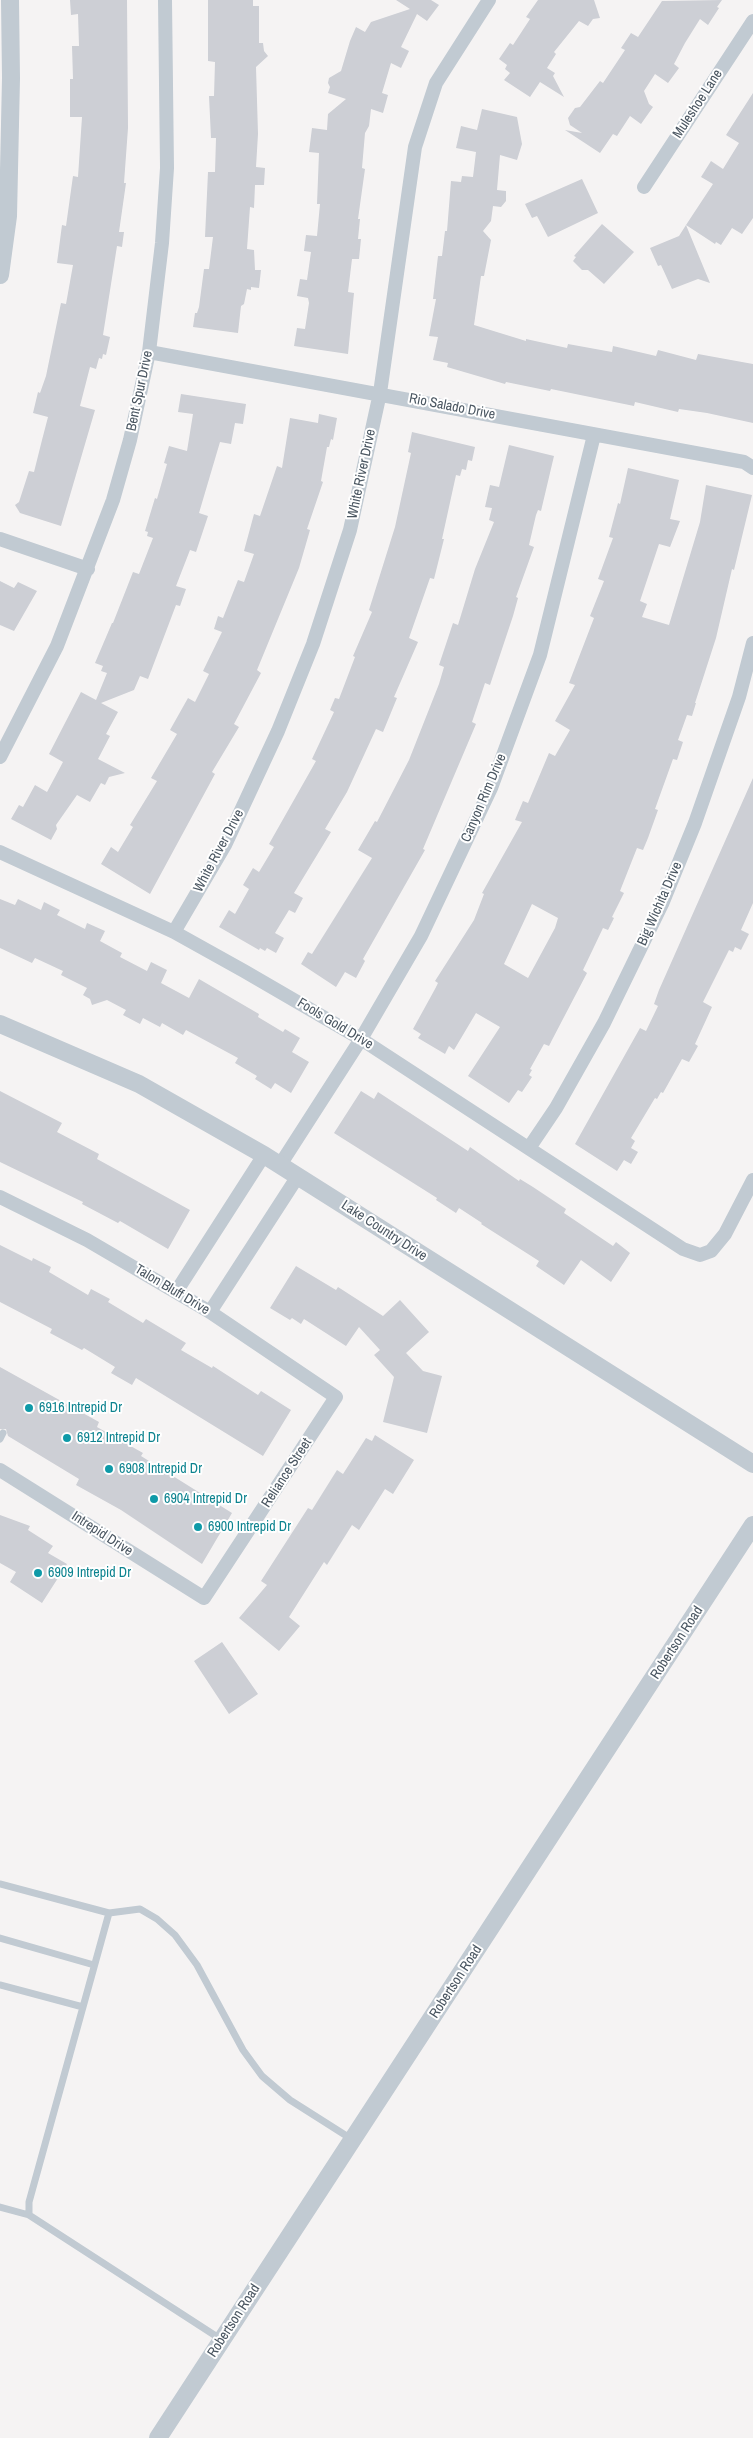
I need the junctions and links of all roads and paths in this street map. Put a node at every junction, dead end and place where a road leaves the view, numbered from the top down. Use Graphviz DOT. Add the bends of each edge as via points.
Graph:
graph roads {
  1 [pos="10,0"];
  2 [pos="165,0"];
  3 [pos="489,0"];
  4 [pos="753,21"];
  5 [pos="6,78"];
  6 [pos="644,187"];
  7 [pos="0,275"];
  8 [pos="148,352"];
  9 [pos="380,393"];
  10 [pos="594,434"];
  11 [pos="753,468"];
  12 [pos="0,538"];
  13 [pos="88,568"];
  14 [pos="753,643"];
  15 [pos="0,757"];
  16 [pos="0,852"];
  17 [pos="174,932"];
  18 [pos="0,1024"];
  19 [pos="361,1039"];
  20 [pos="529,1148"];
  21 [pos="264,1155"];
  22 [pos="280,1165"];
  23 [pos="298,1176"];
  24 [pos="753,1180"];
  25 [pos="0,1197"];
  26 [pos="176,1292"];
  27 [pos="210,1312"];
  28 [pos="336,1397"];
  29 [pos="753,1464"];
  30 [pos="0,1470"];
  31 [pos="753,1525"];
  32 [pos="204,1598"];
  33 [pos="0,1884"];
  34 [pos="109,1912"];
  35 [pos="0,1938"];
  36 [pos="94,1965"];
  37 [pos="0,1985"];
  38 [pos="83,2008"];
  39 [pos="353,2140"];
  40 [pos="0,2207"];
  41 [pos="30,2215"];
  42 [pos="222,2340"];
  43 [pos="158,2438"];
  1 -- 5 [label="street"];
  2 -- 8 [label="street, Bent Spur Drive" via="167,168 162,242"];
  3 -- 9 [label="street, White River Drive" via="436,83 415,147"];
  4 -- 6 [label="street, Muleshoe Lane"];
  5 -- 7 [label="street" via="8,216"];
  8 -- 9 [label="street, Rio Salado Drive"];
  8 -- 13 [label="street, Bent Spur Drive" via="130,440 113,500"];
  9 -- 10 [label="street, Rio Salado Drive"];
  9 -- 17 [label="street, White River Drive" via="350,530 313,644 278,731 225,845"];
  10 -- 11 [label="street, Rio Salado Drive" via="744,462"];
  10 -- 19 [label="street, Canyon Rim Drive" via="540,655 491,788 421,936"];
  12 -- 13 [label="street"];
  13 -- 15 [label="street, Bent Spur Drive" via="57,646"];
  14 -- 20 [label="street, Big Wichita Drive" via="724,742 662,904 604,1023 556,1108"];
  16 -- 17 [label="street, Fools Gold Drive"];
  17 -- 19 [label="street, Fools Gold Drive"];
  18 -- 21 [label="street, Lake Country Drive" via="139,1084"];
  19 -- 20 [label="street, Fools Gold Drive"];
  19 -- 22 [label="street, Canyon Rim Drive"];
  20 -- 24 [label="street, Fools Gold Drive" via="651,1229 683,1249 700,1255 711,1251 725,1234"];
  21 -- 22 [label="street, Lake Country Drive"];
  21 -- 26 [label="street"];
  22 -- 23 [label="street, Lake Country Drive"];
  23 -- 27 [label="street"];
  23 -- 29 [label="street, Lake Country Drive"];
  25 -- 26 [label="street, Talon Bluff Drive" via="87,1240"];
  26 -- 27 [label="street, Talon Bluff Drive"];
  27 -- 28 [label="street, Talon Bluff Drive"];
  28 -- 32 [label="street, Reliance Street"];
  30 -- 32 [label="street, Intrepid Drive"];
  31 -- 39 [label="street, Robertson Road"];
  33 -- 34 [label="lane"];
  34 -- 36 [label="lane"];
  34 -- 39 [label="lane" via="140,1909 175,1935 197,1965 243,2050 262,2076 290,2100"];
  35 -- 36 [label="lane"];
  36 -- 38 [label="lane"];
  37 -- 38 [label="lane"];
  38 -- 41 [label="lane" via="29,2202"];
  39 -- 42 [label="street, Robertson Road"];
  40 -- 41 [label="lane"];
  41 -- 42 [label="lane"];
  42 -- 43 [label="street, Robertson Road"];
}
